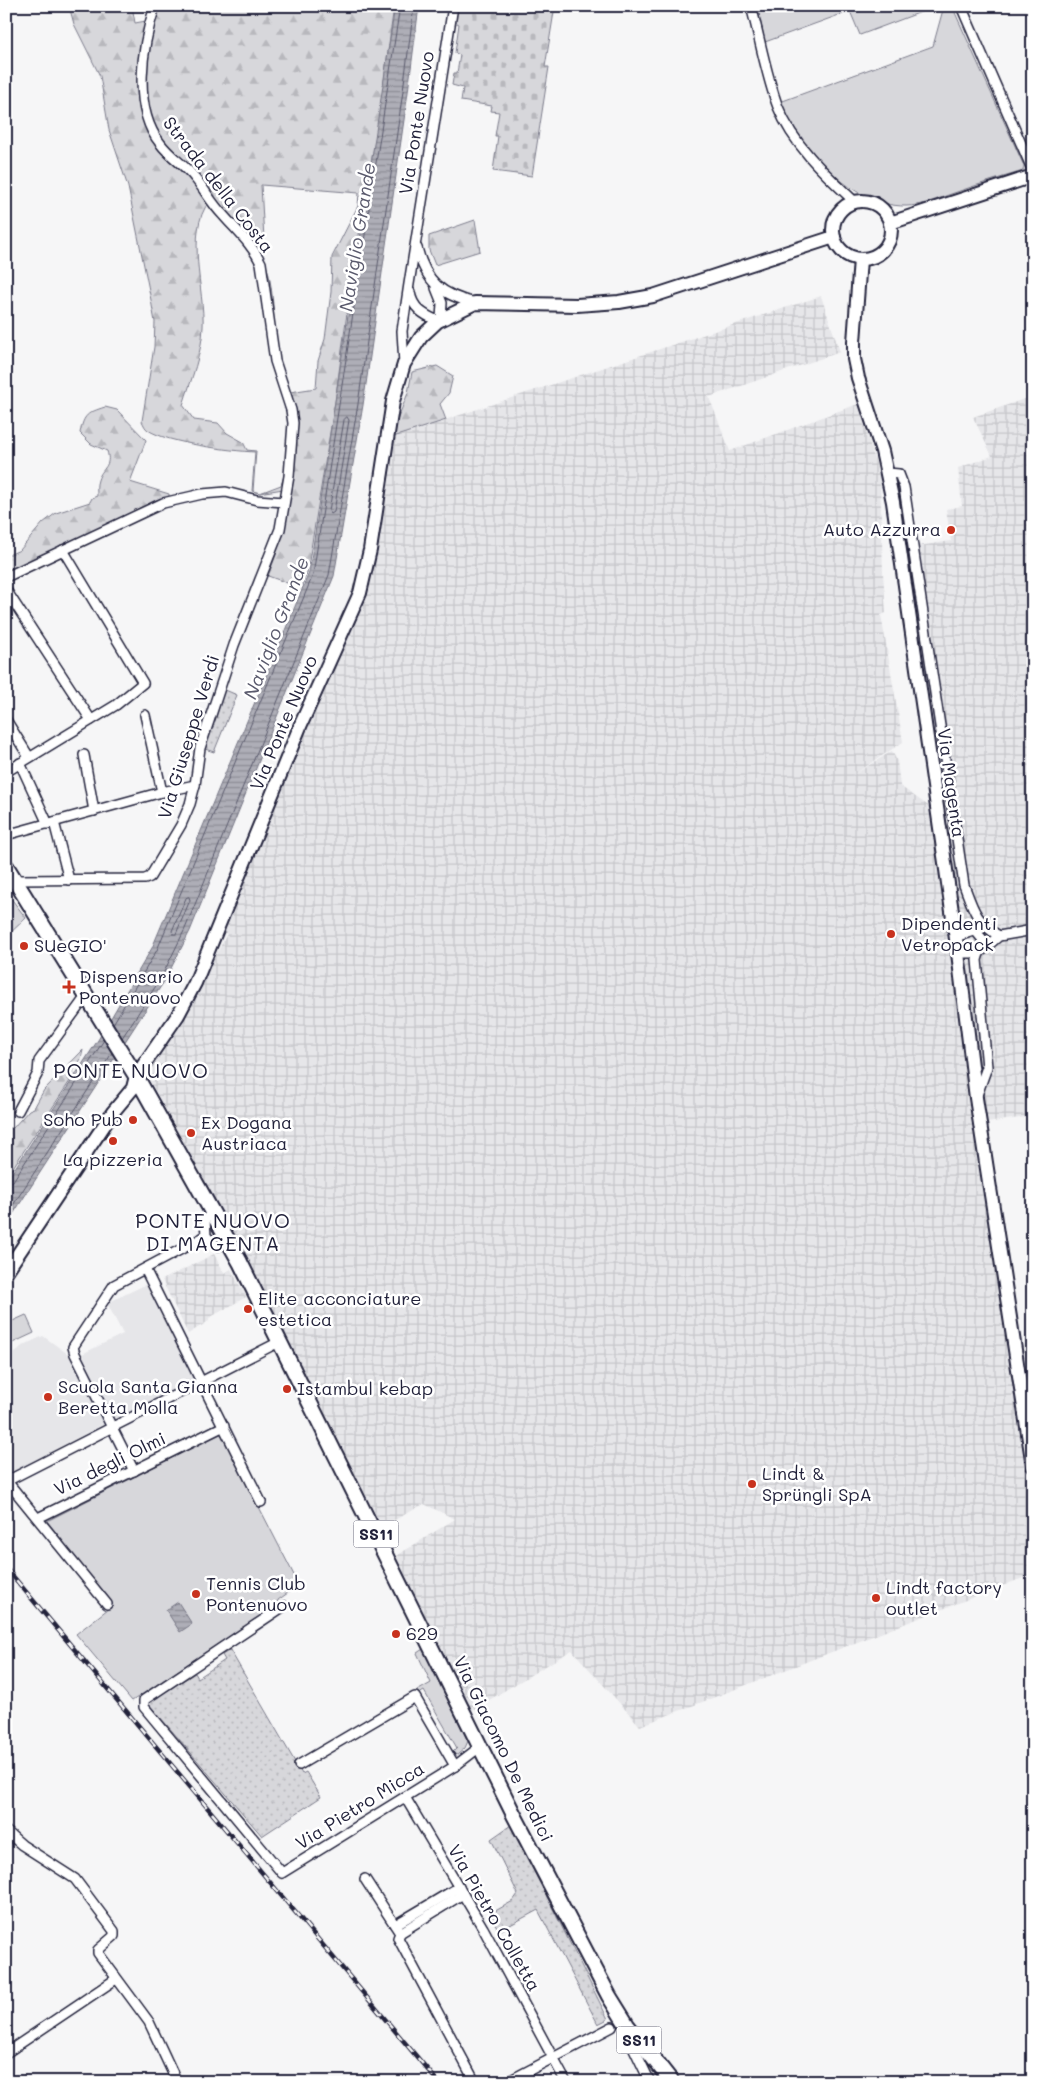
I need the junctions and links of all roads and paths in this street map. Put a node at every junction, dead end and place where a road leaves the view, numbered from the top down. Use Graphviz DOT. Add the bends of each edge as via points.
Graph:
graph roads {
  1 [pos="155,6"];
  2 [pos="453,6"];
  3 [pos="751,6"];
  4 [pos="961,6"];
  5 [pos="1033,171"];
  6 [pos="1033,176"];
  7 [pos="855,202"];
  8 [pos="890,223"];
  9 [pos="834,237"];
  10 [pos="416,245"];
  11 [pos="860,259"];
  12 [pos="434,283"];
  13 [pos="408,284"];
  14 [pos="475,303"];
  15 [pos="440,320"];
  16 [pos="404,364"];
  17 [pos="888,474"];
  18 [pos="284,502"];
  19 [pos="63,550"];
  20 [pos="6,577"];
  21 [pos="6,590"];
  22 [pos="145,715"];
  23 [pos="6,720"];
  24 [pos="91,720"];
  25 [pos="84,755"];
  26 [pos="29,757"];
  27 [pos="20,763"];
  28 [pos="6,772"];
  29 [pos="195,785"];
  30 [pos="162,792"];
  31 [pos="94,811"];
  32 [pos="51,823"];
  33 [pos="6,834"];
  34 [pos="6,866"];
  35 [pos="12,877"];
  36 [pos="69,880"];
  37 [pos="985,927"];
  38 [pos="975,930"];
  39 [pos="1033,930"];
  40 [pos="999,936"];
  41 [pos="955,937"];
  42 [pos="979,952"];
  43 [pos="958,953"];
  44 [pos="86,995"];
  45 [pos="133,1070"];
  46 [pos="976,1098"];
  47 [pos="18,1111"];
  48 [pos="213,1214"];
  49 [pos="206,1236"];
  50 [pos="228,1242"];
  51 [pos="145,1269"];
  52 [pos="6,1272"];
  53 [pos="279,1342"];
  54 [pos="202,1382"];
  55 [pos="224,1426"];
  56 [pos="111,1427"];
  57 [pos="1033,1466"];
  58 [pos="134,1471"];
  59 [pos="7,1480"];
  60 [pos="261,1502"];
  61 [pos="38,1518"];
  62 [pos="107,1604"];
  63 [pos="284,1606"];
  64 [pos="480,1746"];
  65 [pos="299,1765"];
  66 [pos="455,1766"];
  67 [pos="405,1797"];
  68 [pos="6,1831"];
  69 [pos="366,1878"];
  70 [pos="461,1890"];
  71 [pos="398,1929"];
  72 [pos="116,1979"];
  73 [pos="609,1996"];
  74 [pos="612,2027"];
  75 [pos="6,2054"];
  76 [pos="553,2057"];
  77 [pos="177,2082"];
  78 [pos="475,2082"];
  79 [pos="507,2082"];
  80 [pos="566,2082"];
  81 [pos="650,2082"];
  82 [pos="672,2082"];
  1 -- 18 [label="street, Strada della Costa" via="143,58 149,126 164,149 194,177 221,214 257,254 264,271 275,361 292,410 289,476"];
  2 -- 10 [label="street, Via Ponte Nuovo"];
  3 -- 7 [label="street" via="779,108 790,130 828,177"];
  4 -- 5 [label="street"];
  6 -- 8 [label="street"];
  7 -- 8 [label="street" via="873,203 887,215"];
  7 -- 9 [label="street" via="836,219"];
  8 -- 11 [label="street" via="891,232 884,249 877,255"];
  9 -- 11 [label="street" via="843,252"];
  9 -- 14 [label="street" via="653,296 577,305"];
  10 -- 12 [label="street, Via Ponte Nuovo" via="422,266"];
  10 -- 13 [label="street, Via Ponte Nuovo"];
  11 -- 17 [label="street, Via Magenta" via="854,359"];
  12 -- 14 [label="street, Via Ponte Nuovo" via="449,295"];
  12 -- 15 [label="street, Via Ponte Nuovo" via="442,303"];
  13 -- 15 [label="street" via="410,298 417,309"];
  13 -- 16 [label="street, Via Ponte Nuovo" via="402,332"];
  14 -- 15 [label="street, Via Ponte Nuovo"];
  15 -- 16 [label="street, Via Ponte Nuovo" via="421,337"];
  16 -- 45 [label="street, Via Ponte Nuovo" via="393,400 370,550 360,593 301,724 195,984 178,1015"];
  17 -- 37 [label="street, Via Magenta" via="898,474 904,487 964,885 973,910"];
  17 -- 41 [label="street, Via Magenta"];
  18 -- 19 [label="street" via="257,500 226,492 202,494 163,503"];
  18 -- 29 [label="street, Via Giuseppe Verdi" via="280,529 234,645 200,748"];
  19 -- 20 [label="street"];
  19 -- 24 [label="street" via="143,683"];
  21 -- 24 [label="street"];
  22 -- 30 [label="street"];
  23 -- 26 [label="street"];
  24 -- 26 [label="street"];
  25 -- 31 [label="street"];
  26 -- 27 [label="street"];
  27 -- 28 [label="street"];
  27 -- 32 [label="street"];
  29 -- 30 [label="street"];
  29 -- 36 [label="street, Via Giuseppe Verdi" via="181,825 150,877"];
  30 -- 31 [label="street"];
  31 -- 32 [label="street"];
  32 -- 33 [label="street"];
  32 -- 36 [label="street"];
  34 -- 35 [label="main road, SS11"];
  35 -- 36 [label="street, Via Giuseppe Verdi"];
  35 -- 44 [label="main road, SS11"];
  37 -- 38 [label="street"];
  37 -- 40 [label="street"];
  38 -- 41 [label="street"];
  38 -- 42 [label="street, Via Magenta" via="983,940"];
  39 -- 40 [label="street"];
  40 -- 42 [label="street"];
  41 -- 43 [label="street, Via Magenta"];
  42 -- 43 [label="street"];
  42 -- 46 [label="street, Via Magenta" via="977,960 987,1067"];
  43 -- 46 [label="street, Via Magenta"];
  44 -- 45 [label="main road, SS11"];
  44 -- 47 [label="street" via="39,1061 38,1072"];
  45 -- 48 [label="main road, Via Giacomo De Medici / SS11"];
  45 -- 52 [label="street, Via Ponte Nuovo" via="133,1088 113,1112"];
  46 -- 57 [label="street, Via Magenta"];
  48 -- 49 [label="street" via="205,1219"];
  48 -- 50 [label="main road, Via Giacomo De Medici / SS11"];
  49 -- 50 [label="street" via="217,1246"];
  49 -- 51 [label="street"];
  50 -- 53 [label="main road, Via Giacomo De Medici / SS11"];
  51 -- 54 [label="street"];
  51 -- 56 [label="street" via="114,1285 73,1347"];
  53 -- 54 [label="street, Via degli Olmi"];
  53 -- 64 [label="main road, Via Giacomo De Medici / SS11"];
  54 -- 55 [label="street"];
  54 -- 56 [label="street, Via degli Olmi"];
  55 -- 58 [label="street, Via degli Olmi"];
  55 -- 60 [label="street"];
  56 -- 58 [label="street"];
  56 -- 59 [label="street, Via degli Olmi"];
  58 -- 61 [label="street, Via degli Olmi"];
  59 -- 61 [label="street"];
  61 -- 62 [label="street"];
  63 -- 67 [label="street, Via Pietro Micca" via="144,1700 144,1706 282,1873"];
  64 -- 66 [label="street, Via Pietro Micca"];
  64 -- 73 [label="main road, Via Giacomo De Medici / SS11"];
  65 -- 66 [label="street" via="415,1697"];
  66 -- 67 [label="street, Via Pietro Micca"];
  67 -- 70 [label="street, Via Pietro Colletta"];
  68 -- 72 [label="street" via="75,1879 114,1931 114,1936 98,1950"];
  69 -- 71 [label="street"];
  70 -- 71 [label="street"];
  70 -- 76 [label="street, Via Pietro Colletta"];
  71 -- 78 [label="street" via="398,1938"];
  72 -- 75 [label="street"];
  72 -- 77 [label="street" via="149,2022"];
  73 -- 81 [label="street"];
  73 -- 82 [label="main road, SS11" via="627,2025"];
  74 -- 76 [label="street"];
  76 -- 79 [label="street"];
  76 -- 80 [label="street, Via Pietro Colletta"];
}
